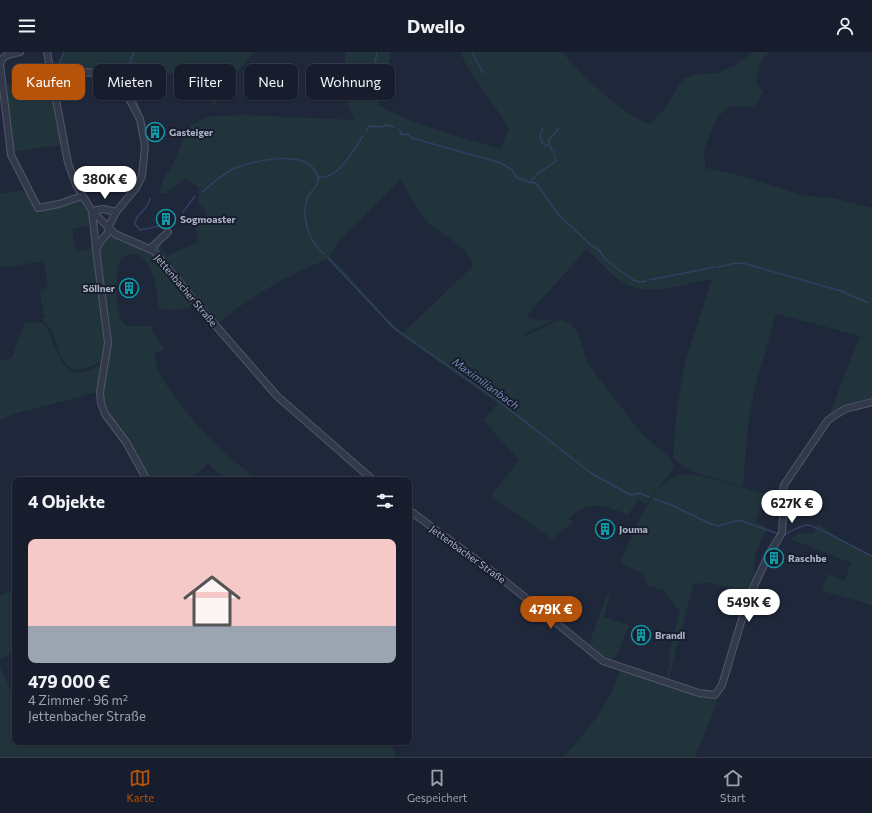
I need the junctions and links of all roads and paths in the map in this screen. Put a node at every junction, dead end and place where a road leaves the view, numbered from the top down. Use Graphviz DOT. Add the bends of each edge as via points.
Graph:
graph roads {
  1 [pos="20,52"];
  2 [pos="47,52"];
  3 [pos="50,64"];
  4 [pos="85,72"];
  5 [pos="56,100"];
  6 [pos="82,196"];
  7 [pos="92,211"];
  8 [pos="116,212"];
  9 [pos="109,229"];
  10 [pos="168,232"];
  11 [pos="96,249"];
  12 [pos="150,249"];
  13 [pos="872,402"];
  14 [pos="144,477"];
  15 [pos="370,477"];
  16 [pos="412,512"];
  1 -- 6 [label="street" via="6,55 0,64 8,141 14,163 38,208 54,206"];
  2 -- 3 [label="street, Jettenbacher Straße"];
  4 -- 8 [label="street" via="116,79 140,119 145,146 142,176 136,188"];
  5 -- 6 [label="street, Jettenbacher Straße" via="65,152 72,177"];
  6 -- 7 [label="street, Jettenbacher Straße"];
  7 -- 8 [label="street" via="103,209"];
  7 -- 9 [label="street, Jettenbacher Straße"];
  7 -- 11 [label="street"];
  8 -- 9 [label="street"];
  9 -- 11 [label="street"];
  9 -- 12 [label="street, Jettenbacher Straße"];
  10 -- 12 [label="street"];
  11 -- 14 [label="street" via="108,343 100,403 126,442"];
  12 -- 15 [label="street, Jettenbacher Straße" via="277,396"];
  13 -- 16 [label="street, Jettenbacher Straße" via="845,409 828,420 783,489 782,533 748,599 722,685 715,695 699,693 603,661 500,578"];
}
